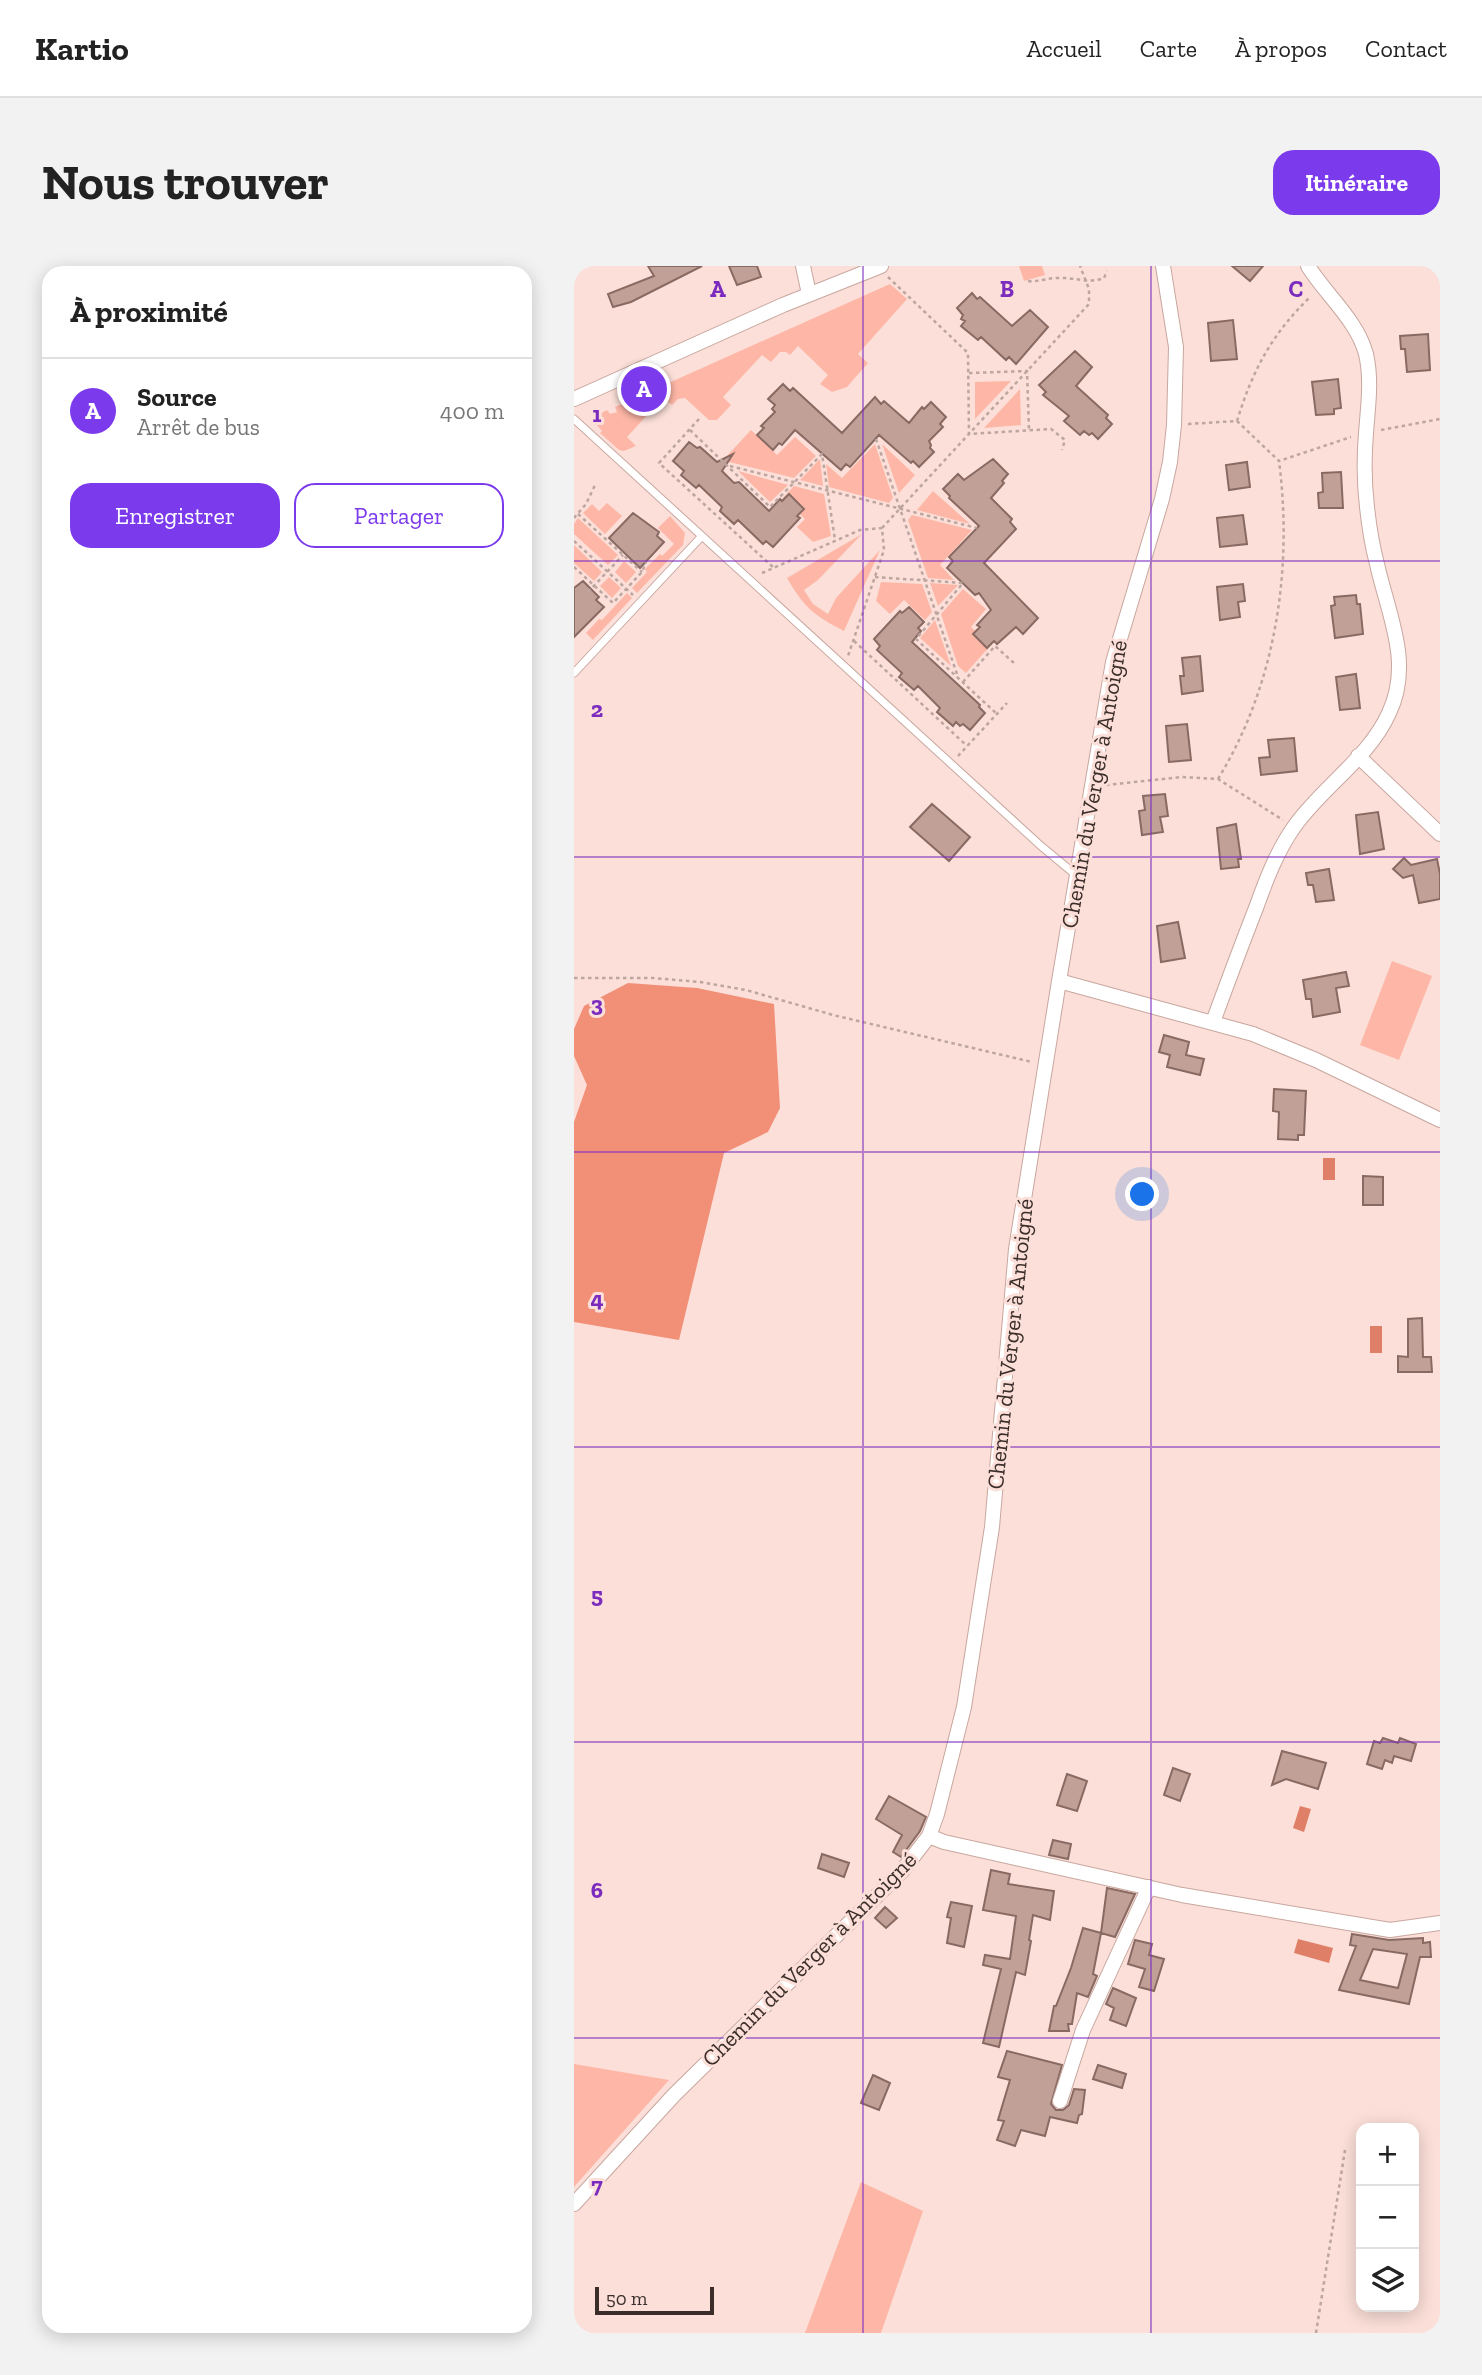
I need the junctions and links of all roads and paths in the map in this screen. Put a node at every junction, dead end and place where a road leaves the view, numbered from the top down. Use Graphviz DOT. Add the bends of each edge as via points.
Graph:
graph roads {
  1 [pos="803,266"];
  2 [pos="881,266"];
  3 [pos="1080,266"];
  4 [pos="1163,266"];
  5 [pos="1308,266"];
  6 [pos="1107,271"];
  7 [pos="1084,280"];
  8 [pos="1028,281"];
  9 [pos="1321,286"];
  10 [pos="809,294"];
  11 [pos="1027,371"];
  12 [pos="969,373"];
  13 [pos="574,399"];
  14 [pos="574,419"];
  15 [pos="699,419"];
  16 [pos="1440,419"];
  17 [pos="1237,421"];
  18 [pos="1174,425"];
  19 [pos="690,430"];
  20 [pos="1028,430"];
  21 [pos="1366,433"];
  22 [pos="969,434"];
  23 [pos="876,439"];
  24 [pos="1062,450"];
  25 [pos="1279,461"];
  26 [pos="727,466"];
  27 [pos="794,482"];
  28 [pos="596,483"];
  29 [pos="827,490"];
  30 [pos="900,509"];
  31 [pos="578,514"];
  32 [pos="574,518"];
  33 [pos="882,528"];
  34 [pos="977,528"];
  35 [pos="702,536"];
  36 [pos="574,541"];
  37 [pos="835,542"];
  38 [pos="624,555"];
  39 [pos="646,562"];
  40 [pos="574,567"];
  41 [pos="774,568"];
  42 [pos="608,572"];
  43 [pos="642,572"];
  44 [pos="874,577"];
  45 [pos="749,579"];
  46 [pos="924,579"];
  47 [pos="594,586"];
  48 [pos="626,589"];
  49 [pos="588,592"];
  50 [pos="641,602"];
  51 [pos="936,613"];
  52 [pos="853,641"];
  53 [pos="1014,663"];
  54 [pos="844,666"];
  55 [pos="574,673"];
  56 [pos="961,681"];
  57 [pos="1007,703"];
  58 [pos="997,714"];
  59 [pos="967,746"];
  60 [pos="1358,756"];
  61 [pos="951,763"];
  62 [pos="1218,779"];
  63 [pos="1092,787"];
  64 [pos="1294,827"];
  65 [pos="1440,834"];
  66 [pos="1078,876"];
  67 [pos="574,978"];
  68 [pos="1059,981"];
  69 [pos="1213,1022"];
  70 [pos="1046,1065"];
  71 [pos="1440,1120"];
  72 [pos="929,1836"];
  73 [pos="1149,1887"];
  74 [pos="1440,1923"];
  75 [pos="1060,2101"];
  76 [pos="1345,2150"];
  77 [pos="574,2204"];
  78 [pos="1316,2333"];
  1 -- 10 [label="street"];
  2 -- 10 [label="street"];
  2 -- 12 [label="path" via="892,283 968,353"];
  3 -- 7 [label="path"];
  4 -- 18 [label="street, Chemin du Verger à Antoigné" via="1176,347"];
  5 -- 9 [label="street"];
  6 -- 7 [label="path" via="1094,282"];
  7 -- 8 [label="path"];
  7 -- 11 [label="path" via="1089,304"];
  9 -- 17 [label="path" via="1272,340 1253,375"];
  9 -- 21 [label="street" via="1357,331 1365,351 1370,376"];
  10 -- 13 [label="street"];
  11 -- 12 [label="path"];
  11 -- 20 [label="path"];
  11 -- 22 [label="path"];
  12 -- 22 [label="path"];
  14 -- 35 [label="lane"];
  15 -- 19 [label="path"];
  16 -- 21 [label="path"];
  17 -- 18 [label="path"];
  17 -- 25 [label="path"];
  18 -- 63 [label="street, Chemin du Verger à Antoigné" via="1163,499 1113,662"];
  19 -- 26 [label="path"];
  19 -- 41 [label="path" via="659,463"];
  20 -- 22 [label="path"];
  20 -- 24 [label="path" via="1051,429 1065,440"];
  21 -- 25 [label="path"];
  21 -- 60 [label="street" via="1371,535 1400,657 1400,676 1390,713"];
  22 -- 30 [label="path"];
  23 -- 30 [label="path"];
  25 -- 62 [label="path" via="1283,553 1275,632 1257,699"];
  26 -- 27 [label="path"];
  26 -- 27 [label="path" via="770,507"];
  27 -- 29 [label="path"];
  27 -- 29 [label="path" via="822,453"];
  28 -- 31 [label="path"];
  29 -- 30 [label="path"];
  29 -- 37 [label="path"];
  30 -- 33 [label="path"];
  30 -- 34 [label="path"];
  30 -- 46 [label="path"];
  31 -- 32 [label="path"];
  31 -- 38 [label="path"];
  33 -- 37 [label="path" via="860,530"];
  33 -- 44 [label="path" via="884,550"];
  35 -- 45 [label="lane"];
  35 -- 50 [label="lane"];
  36 -- 42 [label="path"];
  37 -- 41 [label="path"];
  38 -- 42 [label="path"];
  38 -- 43 [label="path"];
  39 -- 43 [label="path"];
  40 -- 47 [label="path"];
  41 -- 45 [label="path"];
  42 -- 47 [label="path"];
  42 -- 48 [label="path"];
  43 -- 48 [label="path"];
  44 -- 46 [label="path"];
  44 -- 52 [label="path"];
  45 -- 54 [label="lane"];
  46 -- 51 [label="path"];
  46 -- 51 [label="path" via="963,583"];
  47 -- 48 [label="path" via="613,603"];
  47 -- 49 [label="path"];
  48 -- 50 [label="path"];
  50 -- 55 [label="lane"];
  51 -- 56 [label="path"];
  51 -- 56 [label="path" via="916,639"];
  52 -- 54 [label="path"];
  52 -- 59 [label="path"];
  53 -- 56 [label="path" via="995,646"];
  54 -- 61 [label="lane"];
  56 -- 58 [label="path"];
  57 -- 58 [label="path"];
  58 -- 59 [label="path"];
  59 -- 61 [label="path"];
  60 -- 64 [label="street"];
  60 -- 65 [label="street"];
  61 -- 66 [label="lane"];
  62 -- 63 [label="path" via="1182,777"];
  62 -- 64 [label="path"];
  63 -- 66 [label="street, Chemin du Verger à Antoigné"];
  64 -- 69 [label="street" via="1267,879"];
  66 -- 68 [label="street, Chemin du Verger à Antoigné"];
  67 -- 70 [label="path" via="653,978 746,990"];
  68 -- 69 [label="street"];
  68 -- 70 [label="street, Chemin du Verger à Antoigné"];
  69 -- 71 [label="street" via="1316,1060"];
  70 -- 72 [label="street, Chemin du Verger à Antoigné" via="1010,1295 995,1489 975,1649"];
  72 -- 73 [label="street"];
  72 -- 77 [label="street, Chemin du Verger à Antoigné" via="902,1871 681,2087"];
  73 -- 74 [label="street" via="1390,1930"];
  73 -- 75 [label="street" via="1083,2030"];
  76 -- 78 [label="path"];
}
